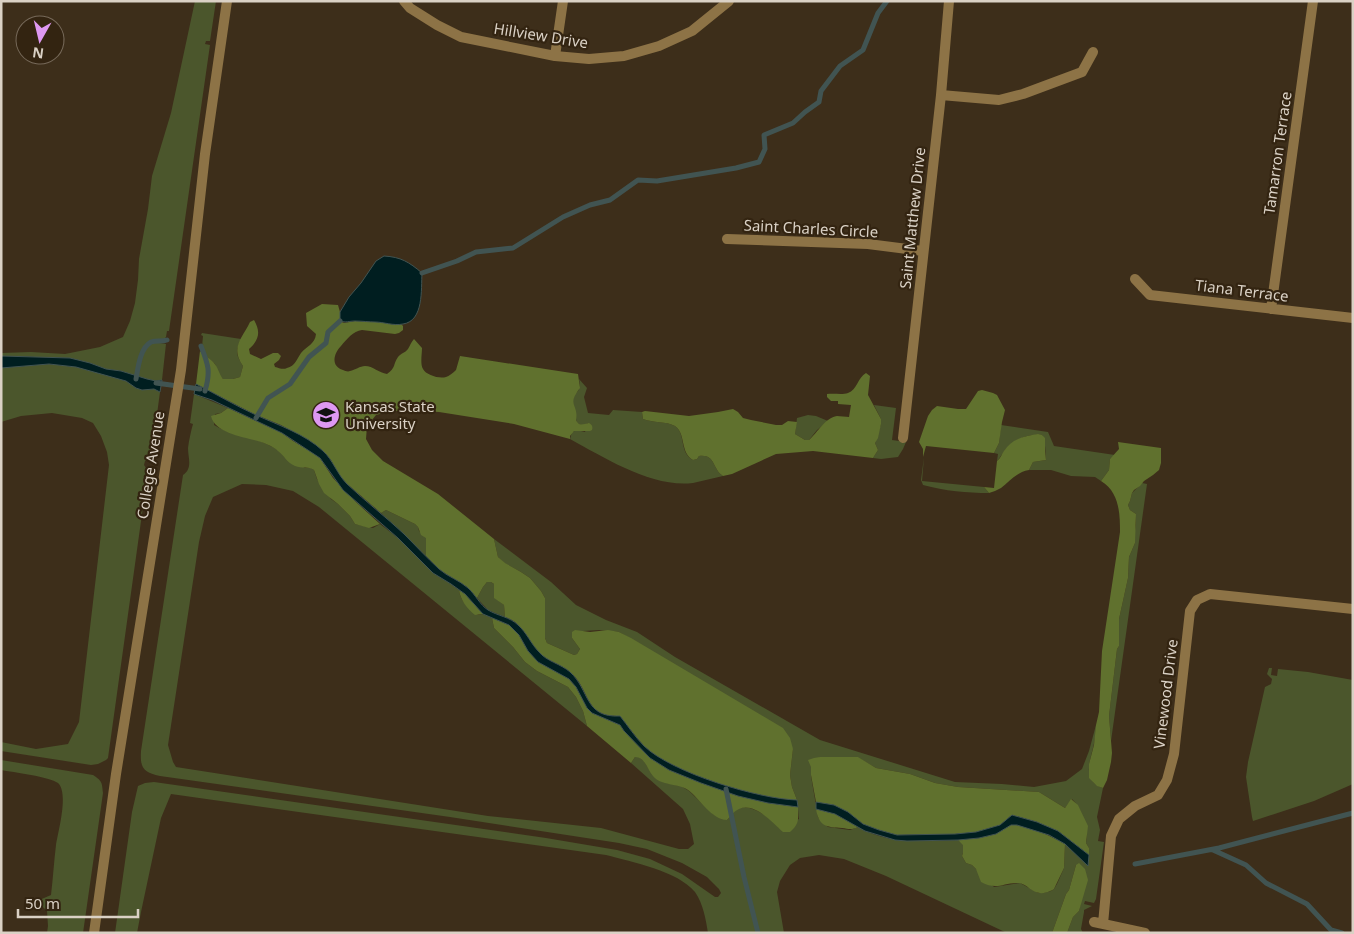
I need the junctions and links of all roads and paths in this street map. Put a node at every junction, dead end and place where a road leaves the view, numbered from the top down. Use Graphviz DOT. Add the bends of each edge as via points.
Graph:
graph roads {
  1 [pos="227,1"];
  2 [pos="404,1"];
  3 [pos="563,1"];
  4 [pos="729,1"];
  5 [pos="949,1"];
  6 [pos="1313,1"];
  7 [pos="1093,52"];
  8 [pos="555,56"];
  9 [pos="941,95"];
  10 [pos="727,239"];
  11 [pos="923,250"];
  12 [pos="1135,279"];
  13 [pos="1271,309"];
  14 [pos="1353,318"];
  15 [pos="903,438"];
  16 [pos="1353,609"];
  17 [pos="94,933"];
  18 [pos="1145,933"];
  1 -- 17 [label="street, College Avenue" via="205,154 181,370 116,774"];
  2 -- 8 [label="street, Hillview Drive" via="437,25 461,36"];
  3 -- 8 [label="street"];
  4 -- 8 [label="street, Hillview Drive" via="692,31 659,46 624,56 589,59"];
  5 -- 9 [label="street, Saint Matthew Drive"];
  6 -- 13 [label="street, Tamarron Terrace"];
  7 -- 9 [label="street" via="1082,72 1023,94 999,100"];
  9 -- 11 [label="street, Saint Matthew Drive"];
  10 -- 11 [label="street, Saint Charles Circle" via="868,244"];
  11 -- 15 [label="street, Saint Matthew Drive"];
  12 -- 13 [label="street, Tiana Terrace" via="1150,295"];
  13 -- 14 [label="street, Tiana Terrace"];
  16 -- 18 [label="street, Vinewood Drive" via="1210,594 1197,600 1190,611 1174,754 1167,780 1158,795 1135,806 1119,819 1111,836 1099,923"];
}
